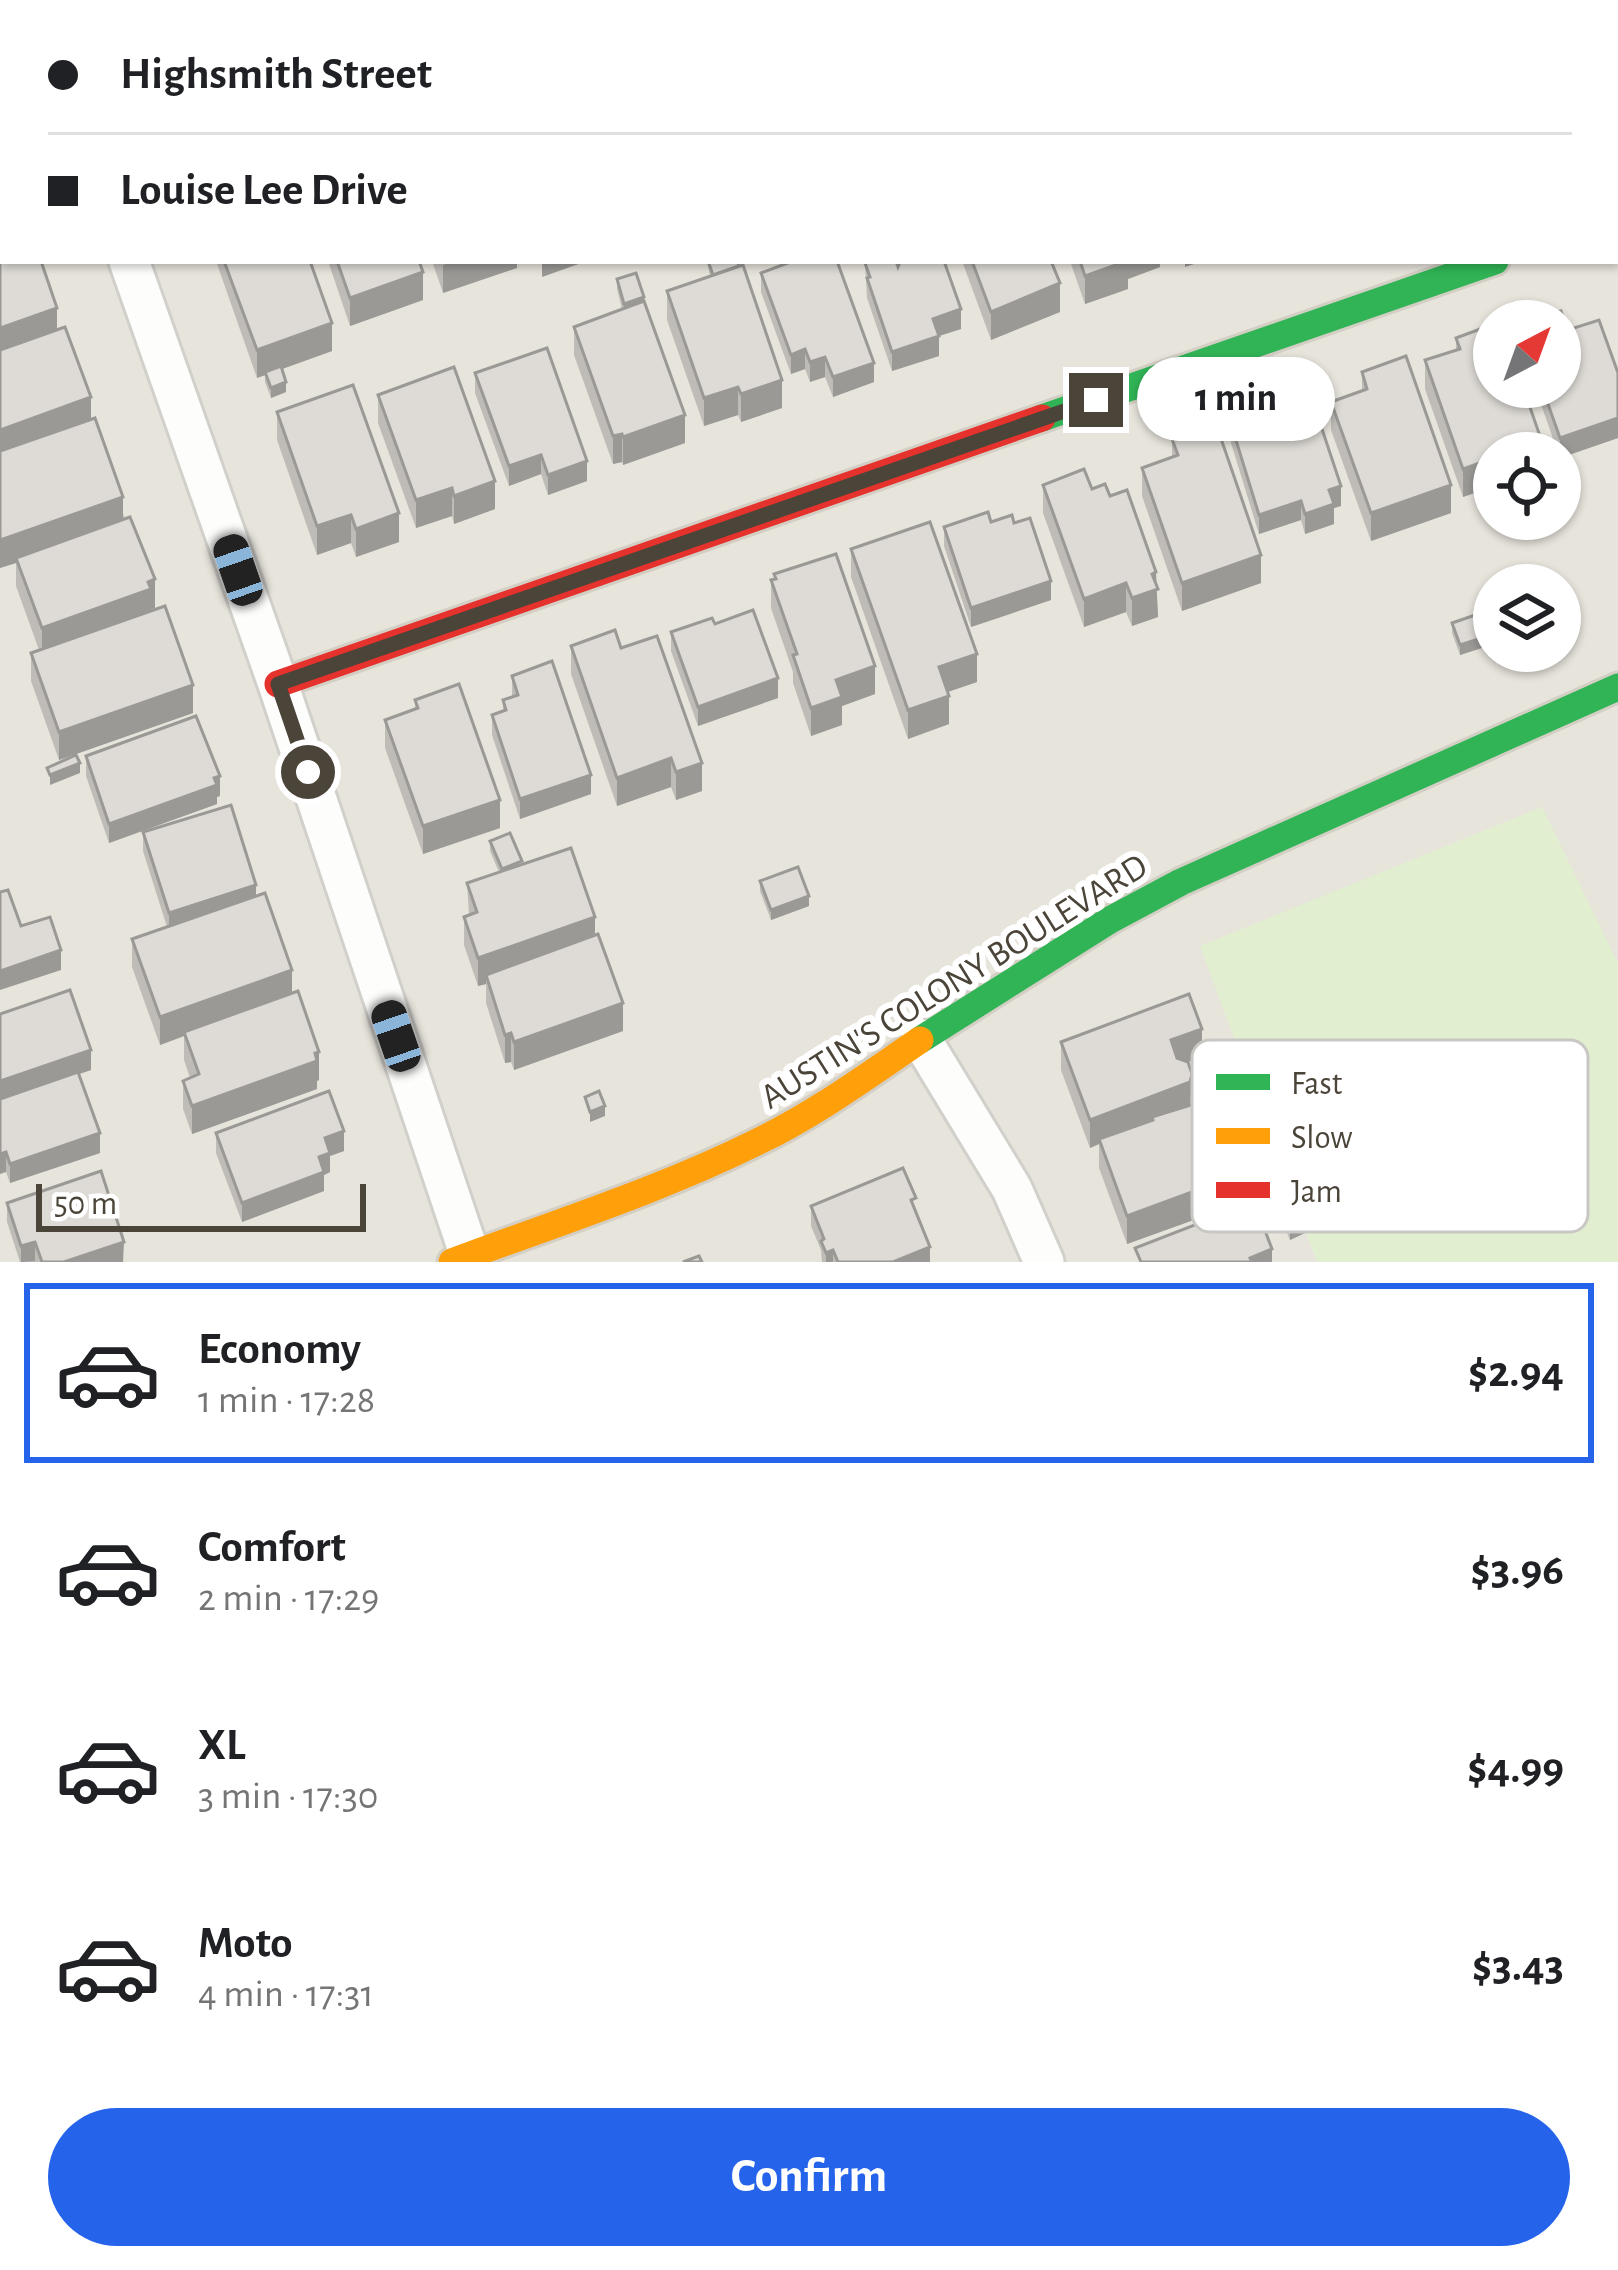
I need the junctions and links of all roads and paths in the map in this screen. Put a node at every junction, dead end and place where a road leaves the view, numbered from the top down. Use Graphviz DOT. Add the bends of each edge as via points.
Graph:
graph roads {
  1 [pos="130,264"];
  2 [pos="1486,264"];
  3 [pos="278,684"];
  4 [pos="1618,687"];
  5 [pos="921,1039"];
  6 [pos="465,1260"];
  7 [pos="1045,1262"];
  1 -- 3 [label="street"];
  2 -- 3 [label="street"];
  3 -- 6 [label="street"];
  4 -- 5 [label="street, AUSTIN'S COLONY BOULEVARD" via="1181,882"];
  5 -- 6 [label="street, AUSTIN'S COLONY BOULEVARD" via="758,1142"];
  5 -- 7 [label="street" via="1012,1189"];
}
